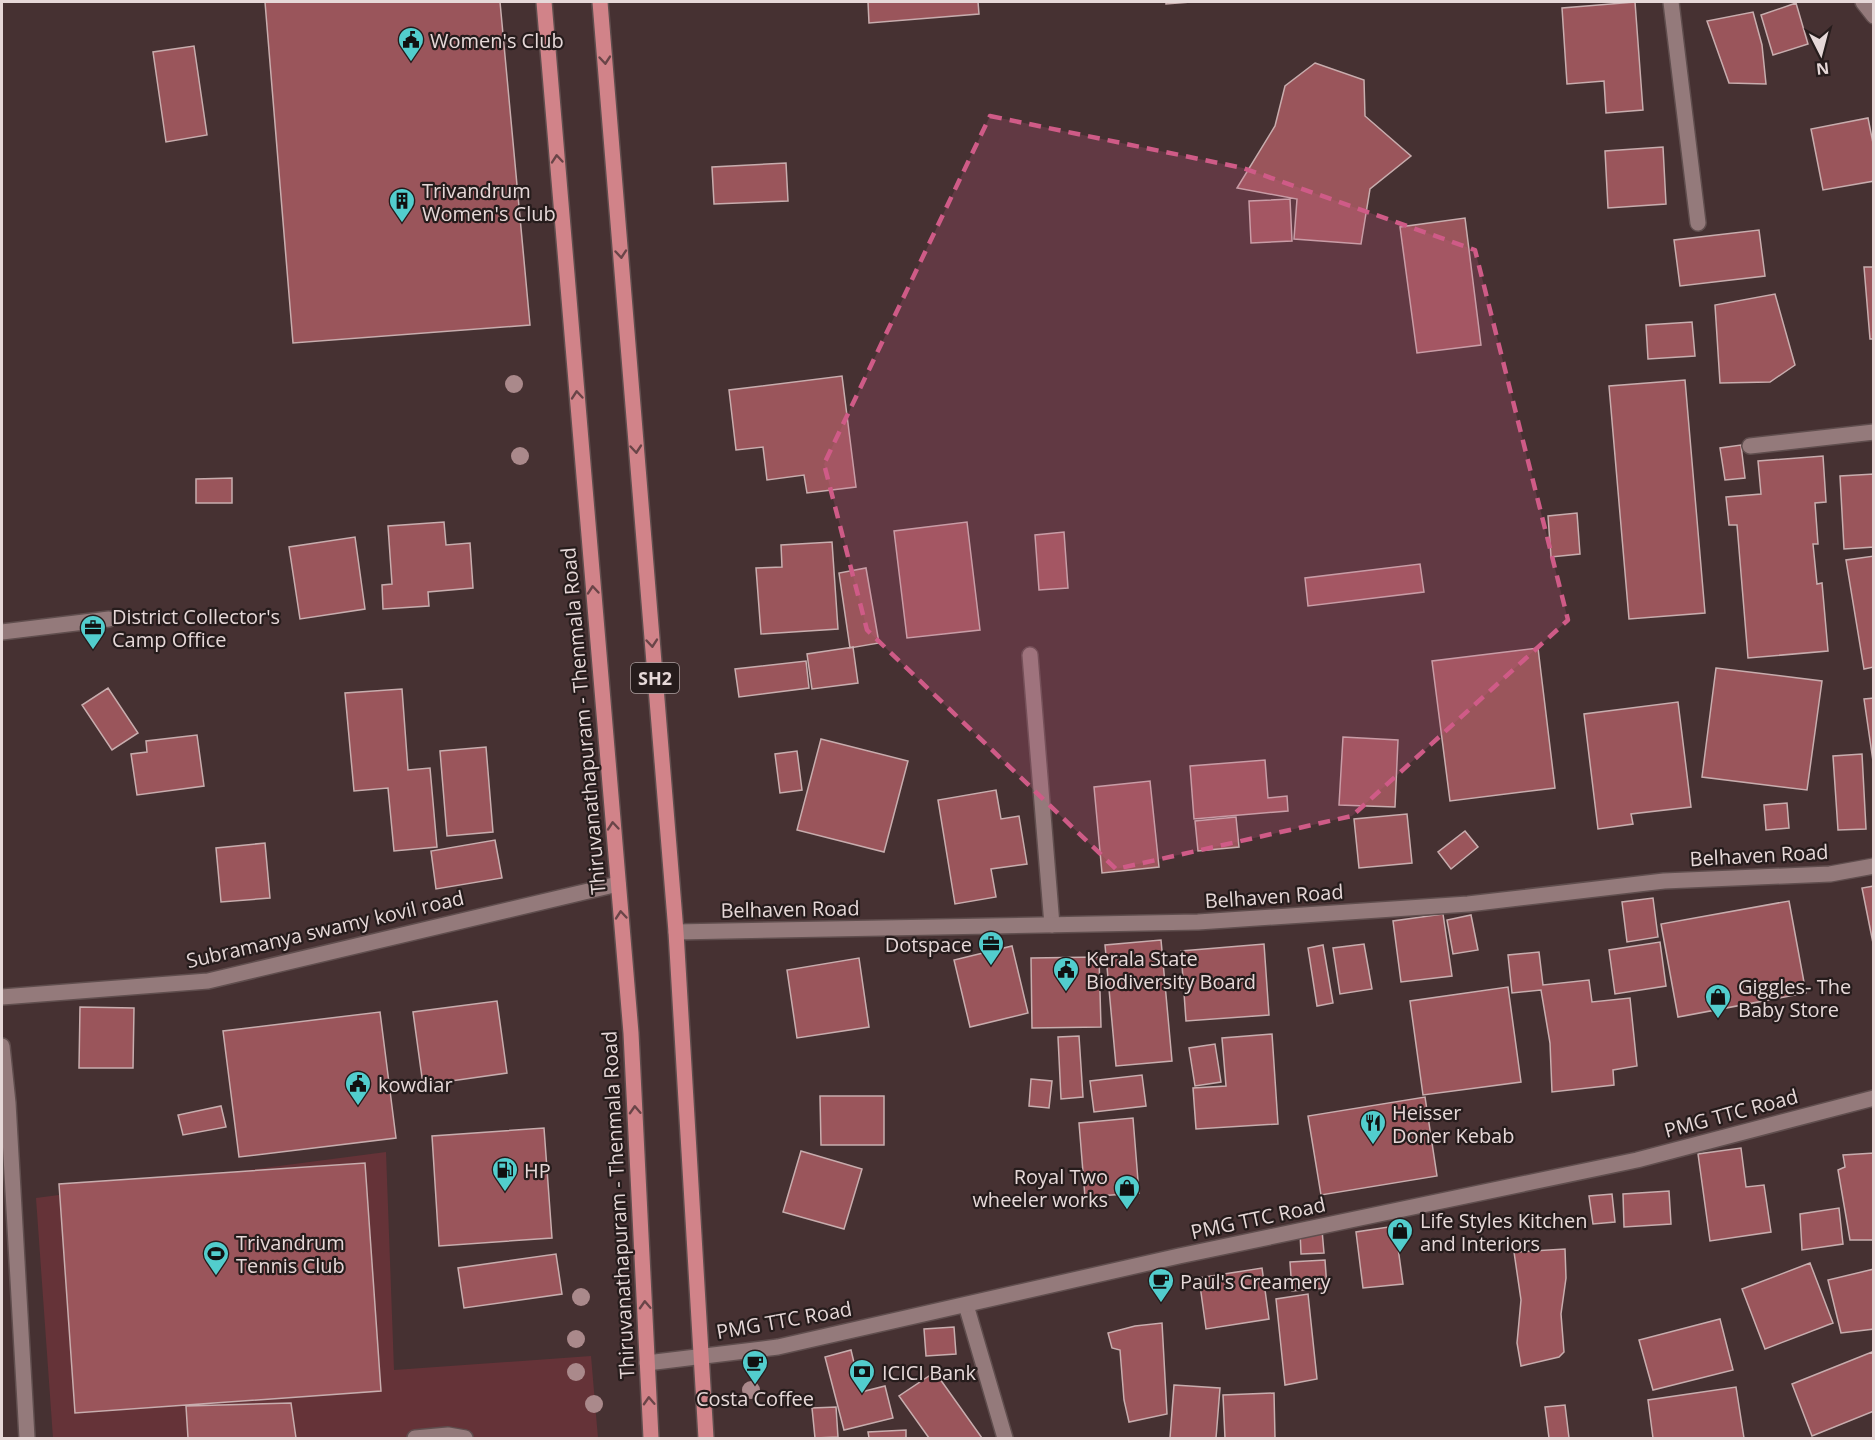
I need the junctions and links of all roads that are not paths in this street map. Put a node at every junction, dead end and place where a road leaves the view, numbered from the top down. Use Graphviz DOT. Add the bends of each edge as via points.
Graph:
graph roads {
  1 [pos="544,2"];
  2 [pos="600,2"];
  3 [pos="1671,2"];
  4 [pos="1863,2"];
  5 [pos="1874,16"];
  6 [pos="1698,223"];
  7 [pos="1874,432"];
  8 [pos="1750,446"];
  9 [pos="110,619"];
  10 [pos="2,632"];
  11 [pos="1030,655"];
  12 [pos="1874,866"];
  13 [pos="618,884"];
  14 [pos="1052,925"];
  15 [pos="676,932"];
  16 [pos="2,997"];
  17 [pos="2,1046"];
  18 [pos="1874,1098"];
  19 [pos="5,1103"];
  20 [pos="966,1305"];
  21 [pos="701,1355"];
  22 [pos="647,1363"];
  23 [pos="27,1438"];
  24 [pos="415,1438"];
  25 [pos="465,1438"];
  26 [pos="651,1438"];
  27 [pos="706,1438"];
  28 [pos="1005,1438"];
  13 -- 1 [label="main road, Thiruvanathapuram - Thenmala Road, one-way"];
  2 -- 15 [label="main road, SH2, one-way"];
  3 -- 6 [label="street"];
  4 -- 5 [label="street"];
  7 -- 8 [label="street"];
  9 -- 10 [label="street"];
  11 -- 14 [label="street"];
  12 -- 14 [label="street, Belhaven Road" via="1830,874 1664,881 1468,904 1198,922"];
  13 -- 16 [label="street, Subramanya swamy kovil road" via="208,981"];
  22 -- 13 [label="main road, Thiruvanathapuram - Thenmala Road, one-way" via="631,1033"];
  14 -- 15 [label="street, Belhaven Road"];
  15 -- 21 [label="main road, SH2"];
  17 -- 19 [label="street"];
  18 -- 20 [label="street, PMG TTC Road" via="1637,1160"];
  19 -- 23 [label="street"];
  20 -- 21 [label="street, PMG TTC Road" via="778,1347"];
  20 -- 28 [label="street"];
  21 -- 22 [label="street, PMG TTC Road"];
  21 -- 27 [label="main road, SH2"];
  26 -- 22 [label="main road, Thiruvanathapuram - Thenmala Road, one-way"];
  24 -- 25 [label="street" via="448,1434"];
}
